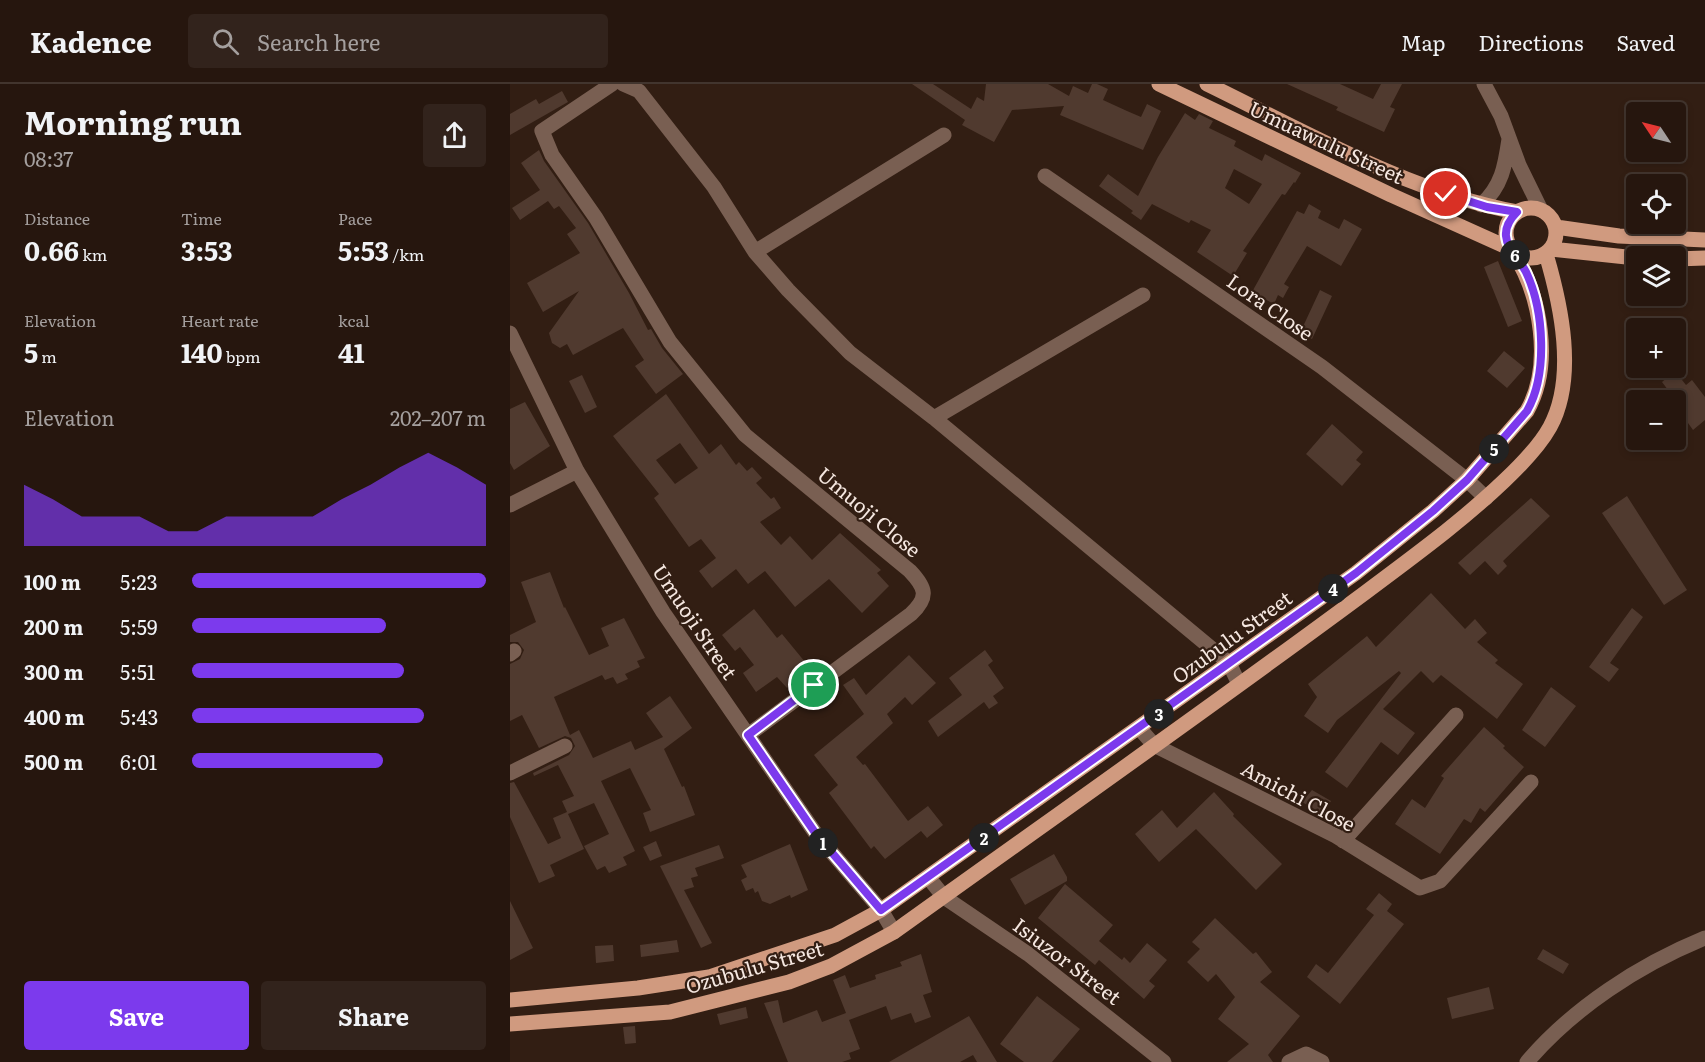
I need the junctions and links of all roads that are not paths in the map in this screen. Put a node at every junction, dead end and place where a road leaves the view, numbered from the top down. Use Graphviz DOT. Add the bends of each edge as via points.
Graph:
graph roads {
  1 [pos="612,84"];
  2 [pos="623,84"];
  3 [pos="1159,84"];
  4 [pos="1207,84"];
  5 [pos="1484,84"];
  6 [pos="944,135"];
  7 [pos="1509,139"];
  8 [pos="1045,176"];
  9 [pos="1481,205"];
  10 [pos="1540,210"];
  11 [pos="1517,212"];
  12 [pos="1556,227"];
  13 [pos="1705,240"];
  14 [pos="1512,251"];
  15 [pos="755,252"];
  16 [pos="1548,252"];
  17 [pos="1626,257"];
  18 [pos="1705,258"];
  19 [pos="1686,259"];
  20 [pos="1143,295"];
  21 [pos="510,333"];
  22 [pos="934,418"];
  23 [pos="577,471"];
  24 [pos="1467,480"];
  25 [pos="1486,498"];
  26 [pos="510,505"];
  27 [pos="1229,663"];
  28 [pos="1239,684"];
  29 [pos="1456,715"];
  30 [pos="1140,729"];
  31 [pos="748,735"];
  32 [pos="1154,745"];
  33 [pos="565,746"];
  34 [pos="510,773"];
  35 [pos="1531,782"];
  36 [pos="1343,841"];
  37 [pos="928,877"];
  38 [pos="944,897"];
  39 [pos="881,910"];
  40 [pos="894,933"];
  41 [pos="1705,938"];
  42 [pos="510,1000"];
  43 [pos="510,1024"];
  44 [pos="1164,1062"];
  45 [pos="1289,1062"];
  46 [pos="1322,1062"];
  47 [pos="1527,1062"];
  1 -- 31 [label="street, Umuoji Close" via="542,131 552,155 596,218 670,342 745,435 910,571 923,590 920,605 911,614"];
  2 -- 15 [label="street" via="639,91 714,187"];
  3 -- 14 [label="main road, Umuawulu Street"];
  4 -- 9 [label="main road, Umuawulu Street" via="1390,172"];
  5 -- 7 [label="street"];
  6 -- 15 [label="street"];
  7 -- 9 [label="street" via="1499,184"];
  7 -- 10 [label="street"];
  8 -- 24 [label="street, Lora Close" via="1322,367"];
  9 -- 11 [label="main road, Umuawulu Street"];
  10 -- 11 [label="main road"];
  10 -- 12 [label="main road"];
  11 -- 14 [label="main road" via="1506,229"];
  12 -- 13 [label="main road" via="1618,236"];
  12 -- 16 [label="main road" via="1555,241"];
  14 -- 16 [label="main road" via="1533,259"];
  14 -- 24 [label="main road, Ozubulu Street" via="1526,271 1539,314 1539,379 1527,411"];
  15 -- 22 [label="street" via="850,353"];
  16 -- 17 [label="main road"];
  16 -- 25 [label="main road, Ozubulu Street" via="1563,332 1560,400 1550,428 1539,443"];
  18 -- 19 [label="main road"];
  20 -- 22 [label="street"];
  21 -- 23 [label="street, Umuoji Street"];
  22 -- 27 [label="street"];
  23 -- 26 [label="street"];
  23 -- 31 [label="street, Umuoji Street" via="663,612"];
  24 -- 25 [label="street, Lora Close"];
  24 -- 27 [label="main road, Ozubulu Street" via="1356,573"];
  25 -- 28 [label="main road, Ozubulu Street"];
  27 -- 28 [label="street"];
  27 -- 30 [label="main road, Ozubulu Street"];
  28 -- 32 [label="main road, Ozubulu Street"];
  29 -- 36 [label="street"];
  30 -- 32 [label="street"];
  30 -- 37 [label="main road, Ozubulu Street"];
  31 -- 39 [label="street, Umuoji Street" via="816,834"];
  32 -- 36 [label="street, Amichi Close"];
  32 -- 38 [label="main road, Ozubulu Street"];
  33 -- 34 [label="street"];
  35 -- 36 [label="street, Amichi Close" via="1440,881 1420,888"];
  37 -- 38 [label="street, Isiuzor Street"];
  37 -- 39 [label="main road, Ozubulu Street"];
  38 -- 40 [label="main road, Ozubulu Street"];
  38 -- 44 [label="street, Isiuzor Street" via="1028,954"];
  39 -- 40 [label="street, Umuoji Street"];
  39 -- 42 [label="main road, Ozubulu Street" via="835,935 709,977"];
  40 -- 43 [label="main road, Ozubulu Street" via="831,966 789,982 670,1012"];
  41 -- 47 [label="street" via="1636,974 1574,1015"];
  45 -- 46 [label="street" via="1306,1054"];
}
